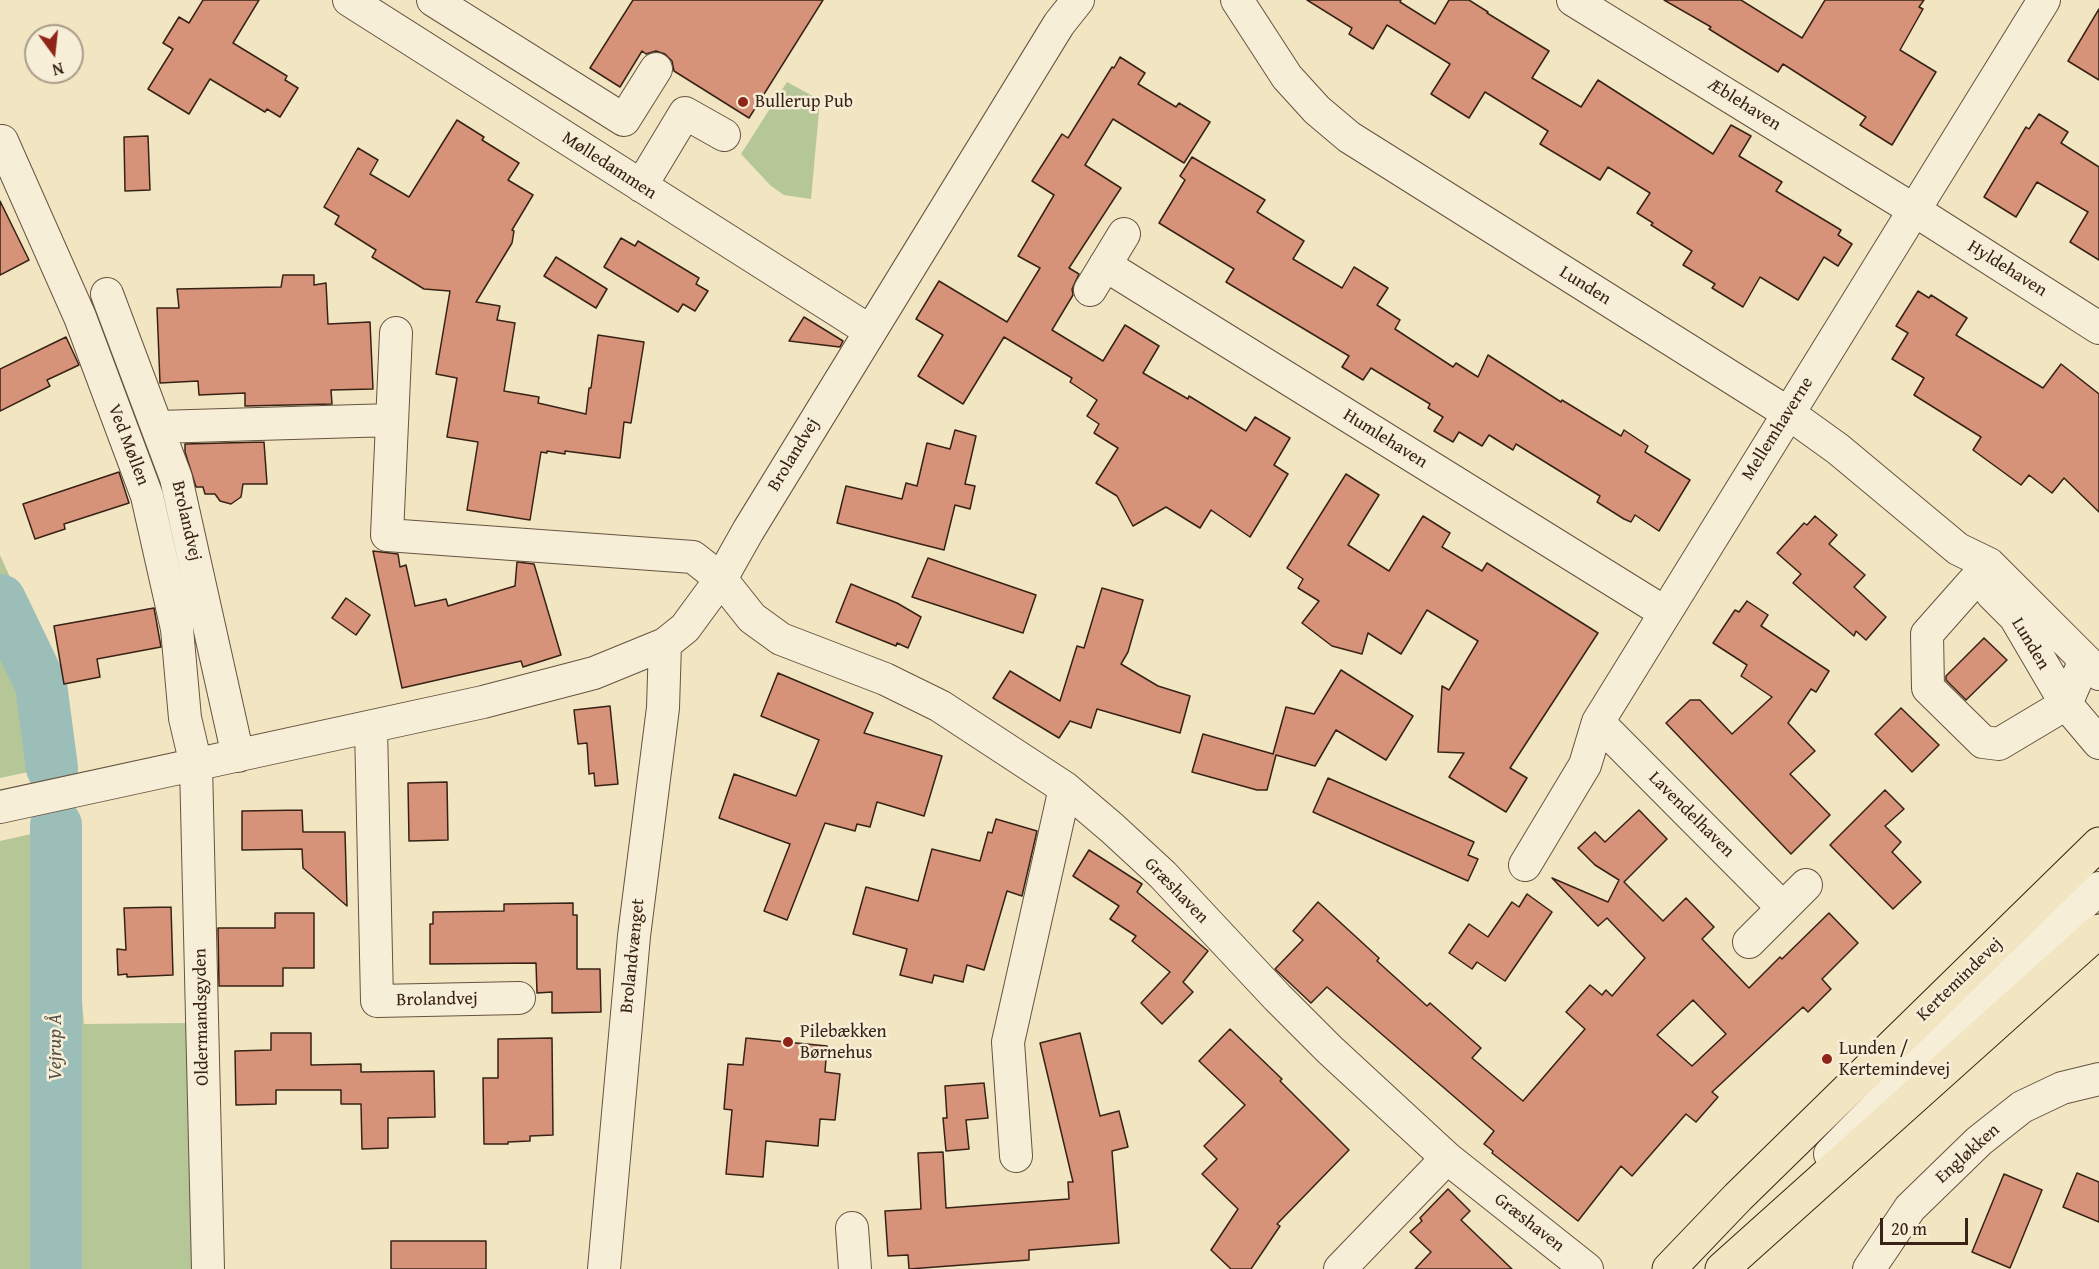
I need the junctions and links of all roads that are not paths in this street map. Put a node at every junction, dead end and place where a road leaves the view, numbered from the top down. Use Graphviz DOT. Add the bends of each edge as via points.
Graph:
graph roads {
  1 [pos="349,0"];
  2 [pos="1078,0"];
  3 [pos="1237,0"];
  4 [pos="1573,0"];
  5 [pos="2044,0"];
  6 [pos="427,2"];
  7 [pos="409,38"];
  8 [pos="656,69"];
  9 [pos="605,108"];
  10 [pos="724,135"];
  11 [pos="2,141"];
  12 [pos="582,148"];
  13 [pos="641,186"];
  14 [pos="1914,210"];
  15 [pos="1124,234"];
  16 [pos="107,294"];
  17 [pos="2099,328"];
  18 [pos="870,332"];
  19 [pos="396,333"];
  20 [pos="1788,413"];
  21 [pos="392,420"];
  22 [pos="158,427"];
  23 [pos="1983,571"];
  24 [pos="721,579"];
  25 [pos="1664,612"];
  26 [pos="665,644"];
  27 [pos="2092,667"];
  28 [pos="2066,704"];
  29 [pos="1598,722"];
  30 [pos="370,727"];
  31 [pos="2099,744"];
  32 [pos="238,756"];
  33 [pos="196,765"];
  34 [pos="1065,788"];
  35 [pos="0,807"];
  36 [pos="2099,844"];
  37 [pos="1525,865"];
  38 [pos="1806,885"];
  39 [pos="2099,888"];
  40 [pos="1783,908"];
  41 [pos="2099,931"];
  42 [pos="1749,942"];
  43 [pos="519,998"];
  44 [pos="2099,1079"];
  45 [pos="1016,1156"];
  46 [pos="1447,1158"];
  47 [pos="852,1228"];
  48 [pos="208,1269"];
  49 [pos="604,1269"];
  50 [pos="855,1269"];
  51 [pos="1340,1269"];
  52 [pos="1587,1269"];
  53 [pos="1669,1269"];
  54 [pos="1720,1269"];
  55 [pos="1869,1269"];
  1 -- 7 [label="street, Mølledammen"];
  2 -- 18 [label="street, Brolandvej" via="1059,24"];
  3 -- 20 [label="street, Lunden" via="1287,77 1349,137"];
  4 -- 14 [label="street, Æblehaven"];
  5 -- 14 [label="street, Mellemhaverne"];
  6 -- 7 [label="street"];
  6 -- 9 [label="street"];
  7 -- 12 [label="street, Mølledammen"];
  8 -- 9 [label="street" via="624,120"];
  9 -- 12 [label="street"];
  10 -- 13 [label="street" via="685,113"];
  11 -- 33 [label="street, Ved Møllen" via="80,317 147,496 177,628 185,718"];
  12 -- 13 [label="street, Mølledammen"];
  13 -- 18 [label="street, Mølledammen"];
  14 -- 17 [label="street, Hyldehaven"];
  14 -- 20 [label="street, Mellemhaverne"];
  15 -- 25 [label="street, Humlehaven" via="1098,278"];
  16 -- 22 [label="street, Brolandvej"];
  18 -- 24 [label="street, Brolandvej"];
  19 -- 21 [label="street"];
  20 -- 23 [label="street, Lunden" via="1838,449"];
  20 -- 25 [label="street, Mellemhaverne"];
  21 -- 22 [label="street"];
  21 -- 24 [label="street, Græshaven" via="387,535 693,557"];
  22 -- 32 [label="street, Brolandvej" via="176,478"];
  23 -- 27 [label="street, Lunden"];
  23 -- 28 [label="street, Lunden"];
  23 -- 28 [label="street" via="1927,634 1928,688 1983,742 1999,744"];
  24 -- 26 [label="street, Brolandvej" via="685,628"];
  24 -- 34 [label="street, Græshaven" via="752,618 781,639 885,679 940,706"];
  25 -- 29 [label="street, Mellemhaverne"];
  26 -- 30 [label="street, Brolandvej" via="594,673"];
  26 -- 49 [label="street, Brolandvænget" via="663,708 634,936"];
  27 -- 28 [label="street"];
  28 -- 31 [label="street, Lunden"];
  29 -- 37 [label="street, Mellemhaverne" via="1585,765"];
  29 -- 40 [label="street, Lavendelhaven"];
  30 -- 32 [label="street, Brolandvej"];
  30 -- 43 [label="street, Brolandvej" via="378,1001"];
  32 -- 33 [label="street, Brolandvej"];
  33 -- 35 [label="street, Brolandvej"];
  33 -- 48 [label="street, Oldermandsgyden"];
  34 -- 45 [label="street" via="1008,1042"];
  34 -- 46 [label="street, Græshaven" via="1163,875 1330,1050"];
  36 -- 53 [label="main road, Kertemindevej"];
  38 -- 40 [label="street"];
  39 -- 54 [label="street" via="1880,1102"];
  40 -- 42 [label="street"];
  41 -- 54 [label="main road"];
  44 -- 55 [label="street, Engløkken" via="2062,1088 2022,1107 1979,1142 1910,1208"];
  46 -- 51 [label="street"];
  46 -- 52 [label="street, Græshaven"];
  47 -- 50 [label="street"];
}
